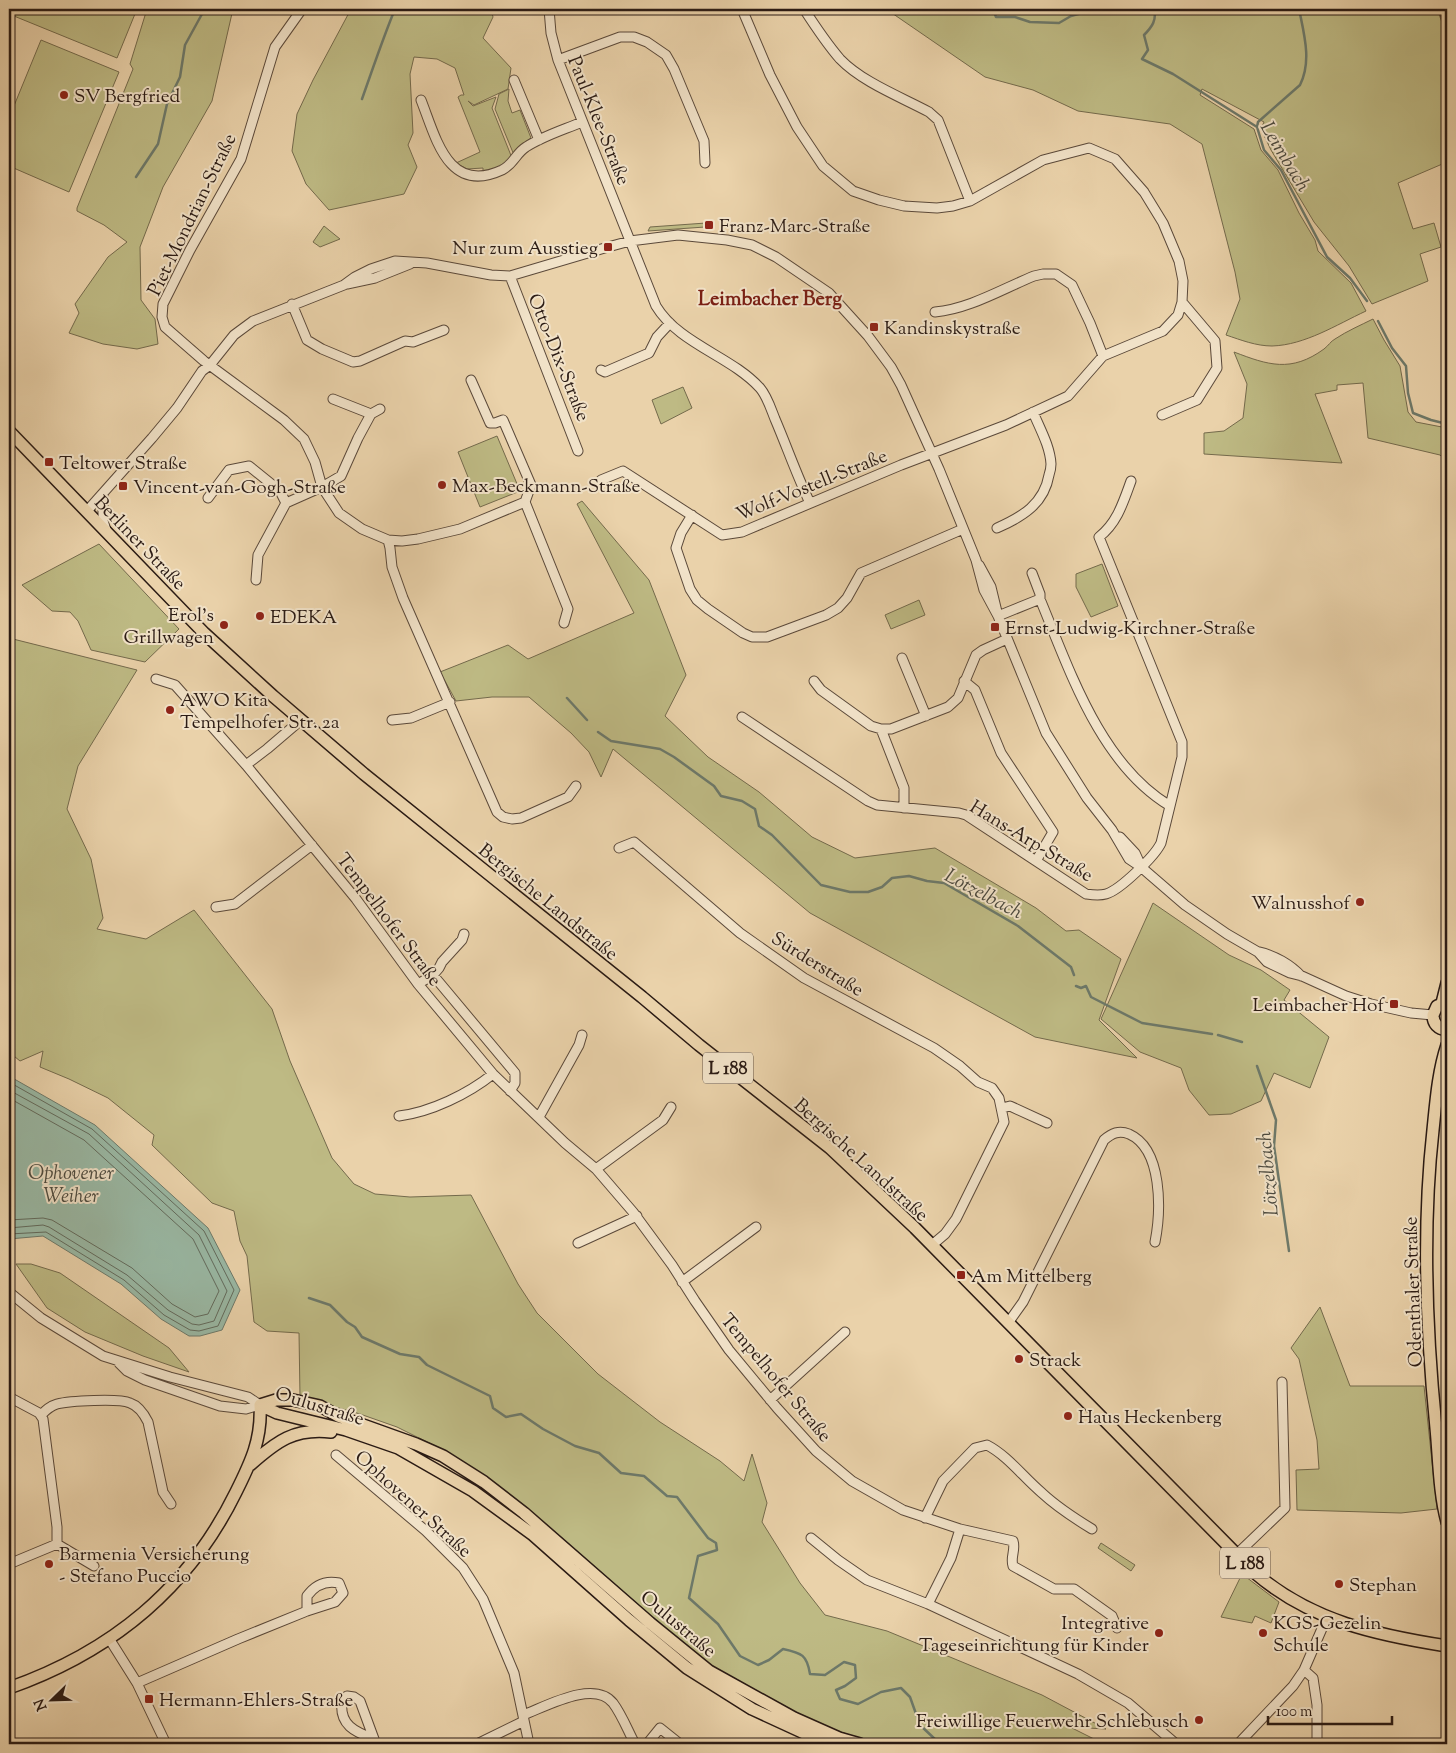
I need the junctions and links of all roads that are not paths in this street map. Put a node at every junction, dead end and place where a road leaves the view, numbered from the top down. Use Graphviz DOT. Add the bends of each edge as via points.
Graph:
graph roads {
  1 [pos="302,9"];
  2 [pos="548,9"];
  3 [pos="742,9"];
  4 [pos="804,9"];
  5 [pos="1444,9"];
  6 [pos="1447,19"];
  7 [pos="558,60"];
  8 [pos="514,80"];
  9 [pos="421,100"];
  10 [pos="582,122"];
  11 [pos="539,140"];
  12 [pos="705,163"];
  13 [pos="970,201"];
  14 [pos="630,242"];
  15 [pos="510,276"];
  16 [pos="1182,302"];
  17 [pos="292,304"];
  18 [pos="935,312"];
  19 [pos="670,323"];
  20 [pos="444,330"];
  21 [pos="1103,356"];
  22 [pos="210,365"];
  23 [pos="601,370"];
  24 [pos="471,380"];
  25 [pos="333,399"];
  26 [pos="380,409"];
  27 [pos="1033,412"];
  28 [pos="371,414"];
  29 [pos="1162,415"];
  30 [pos="9,431"];
  31 [pos="578,451"];
  32 [pos="932,453"];
  33 [pos="601,480"];
  34 [pos="1131,481"];
  35 [pos="322,487"];
  36 [pos="103,493"];
  37 [pos="208,498"];
  38 [pos="525,502"];
  39 [pos="286,503"];
  40 [pos="810,503"];
  41 [pos="87,511"];
  42 [pos="692,515"];
  43 [pos="963,528"];
  44 [pos="997,528"];
  45 [pos="108,533"];
  46 [pos="388,540"];
  47 [pos="1032,573"];
  48 [pos="256,580"];
  49 [pos="1040,600"];
  50 [pos="998,616"];
  51 [pos="564,623"];
  52 [pos="1007,639"];
  53 [pos="902,658"];
  54 [pos="251,676"];
  55 [pos="156,679"];
  56 [pos="814,681"];
  57 [pos="964,681"];
  58 [pos="450,702"];
  59 [pos="926,716"];
  60 [pos="742,717"];
  61 [pos="301,720"];
  62 [pos="392,720"];
  63 [pos="881,729"];
  64 [pos="246,765"];
  65 [pos="576,786"];
  66 [pos="1170,806"];
  67 [pos="904,808"];
  68 [pos="312,845"];
  69 [pos="619,848"];
  70 [pos="1036,861"];
  71 [pos="1141,867"];
  72 [pos="216,907"];
  73 [pos="464,934"];
  74 [pos="433,975"];
  75 [pos="1447,983"];
  76 [pos="418,984"];
  77 [pos="1444,1003"];
  78 [pos="1432,1015"];
  79 [pos="1443,1028"];
  80 [pos="582,1035"];
  81 [pos="1447,1045"];
  82 [pos="1442,1061"];
  83 [pos="493,1074"];
  84 [pos="510,1091"];
  85 [pos="671,1107"];
  86 [pos="1002,1108"];
  87 [pos="399,1116"];
  88 [pos="539,1116"];
  89 [pos="1047,1124"];
  90 [pos="596,1168"];
  91 [pos="637,1216"];
  92 [pos="756,1227"];
  93 [pos="1155,1242"];
  94 [pos="578,1243"];
  95 [pos="932,1245"];
  96 [pos="682,1282"];
  97 [pos="9,1292"];
  98 [pos="1008,1322"];
  99 [pos="845,1332"];
  100 [pos="119,1362"];
  101 [pos="1282,1382"];
  102 [pos="9,1397"];
  103 [pos="770,1400"];
  104 [pos="260,1405"];
  105 [pos="41,1415"];
  106 [pos="336,1455"];
  107 [pos="412,1457"];
  108 [pos="249,1466"];
  109 [pos="170,1504"];
  110 [pos="925,1518"];
  111 [pos="1447,1522"];
  112 [pos="960,1529"];
  113 [pos="1092,1529"];
  114 [pos="810,1538"];
  115 [pos="57,1544"];
  116 [pos="1237,1554"];
  117 [pos="9,1564"];
  118 [pos="94,1566"];
  119 [pos="928,1604"];
  120 [pos="307,1611"];
  121 [pos="1327,1617"];
  122 [pos="1117,1628"];
  123 [pos="110,1640"];
  124 [pos="1447,1646"];
  125 [pos="1304,1670"];
  126 [pos="137,1683"];
  127 [pos="9,1688"];
  128 [pos="523,1718"];
  129 [pos="375,1741"];
  130 [pos="166,1744"];
  131 [pos="477,1744"];
  132 [pos="530,1744"];
  133 [pos="635,1744"];
  134 [pos="647,1744"];
  135 [pos="680,1744"];
  136 [pos="828,1744"];
  137 [pos="860,1744"];
  138 [pos="1176,1744"];
  139 [pos="1238,1744"];
  140 [pos="1316,1744"];
  1 -- 22 [label="street, Piet-Mondrian-Straße" via="275,47 240,159 163,304 162,317 166,327"];
  2 -- 7 [label="street, Paul-Klee-Straße"];
  3 -- 13 [label="street" via="770,75 797,127 823,166 837,179 852,191 904,206 937,208"];
  4 -- 13 [label="street" via="848,65 938,120"];
  5 -- 6 [label="street"];
  7 -- 10 [label="street, Paul-Klee-Straße"];
  7 -- 12 [label="street" via="620,37 634,37 647,42 666,55 704,141"];
  8 -- 11 [label="street"];
  9 -- 11 [label="street" via="448,162 470,176 484,177 502,170 514,162 524,148"];
  10 -- 11 [label="street"];
  10 -- 14 [label="street, Paul-Klee-Straße"];
  13 -- 16 [label="street" via="1043,160 1089,148 1114,159 1144,192 1164,223 1180,261"];
  14 -- 15 [label="street"];
  14 -- 19 [label="street" via="656,306"];
  14 -- 32 [label="street" via="678,236 727,240 752,245 800,272 829,293 872,341 901,385"];
  15 -- 17 [label="street" via="416,262"];
  15 -- 31 [label="street, Otto-Dix-Straße"];
  16 -- 21 [label="street" via="1178,315 1163,331"];
  16 -- 29 [label="street" via="1215,341 1217,368 1197,400"];
  17 -- 20 [label="street" via="307,340 353,362 405,341 413,342"];
  17 -- 22 [label="street" via="245,326"];
  18 -- 21 [label="street" via="972,303 1034,276 1056,274 1072,285"];
  19 -- 23 [label="street" via="657,337 649,353 604,372"];
  19 -- 40 [label="street" via="761,389"];
  21 -- 27 [label="street" via="1068,396"];
  22 -- 35 [label="street" via="284,420 304,439"];
  22 -- 36 [label="street" via="196,388"];
  24 -- 38 [label="street" via="490,423 504,420 531,485"];
  25 -- 28 [label="street"];
  26 -- 28 [label="street"];
  27 -- 32 [label="street"];
  27 -- 44 [label="street" via="1047,446 1051,465 1048,482 1042,496 1029,511"];
  28 -- 35 [label="street" via="341,476"];
  30 -- 41 [label="main road, Berliner Straße / L 188"];
  32 -- 40 [label="street, Wolf-Vostell-Straße"];
  32 -- 43 [label="street"];
  33 -- 42 [label="street, Wolf-Vostell-Straße" via="622,471"];
  34 -- 66 [label="street" via="1120,512 1108,530 1098,537 1182,742 1182,757"];
  35 -- 39 [label="street"];
  35 -- 46 [label="street" via="339,513 362,529"];
  36 -- 41 [label="street"];
  36 -- 45 [label="street" via="103,521"];
  37 -- 39 [label="street" via="229,470 249,466 284,496"];
  38 -- 46 [label="street" via="460,529 418,539"];
  38 -- 51 [label="street" via="568,609"];
  39 -- 48 [label="street" via="258,555"];
  40 -- 42 [label="street, Wolf-Vostell-Straße" via="742,532 722,534"];
  41 -- 45 [label="main road, Berliner Straße / L 188"];
  42 -- 43 [label="street" via="680,533 676,548 690,589 708,608 752,637 767,637 838,608 861,573"];
  43 -- 50 [label="street" via="991,587"];
  45 -- 54 [label="main road, Berliner Straße / L 188" via="204,633"];
  46 -- 58 [label="street" via="392,567"];
  47 -- 49 [label="street"];
  49 -- 50 [label="street"];
  49 -- 66 [label="street" via="1083,700 1113,751 1140,784"];
  50 -- 52 [label="street"];
  52 -- 57 [label="street" via="976,655"];
  52 -- 71 [label="street" via="1046,733 1087,798 1135,853"];
  53 -- 59 [label="street"];
  54 -- 61 [label="main road, Bergische Landstraße / L 188"];
  55 -- 64 [label="street, Tempelhofer Straße" via="175,685"];
  56 -- 63 [label="street" via="844,707 871,726"];
  57 -- 59 [label="street" via="953,703"];
  57 -- 70 [label="street" via="975,690 1001,753 1053,832"];
  58 -- 62 [label="street" via="411,718"];
  58 -- 65 [label="street" via="497,812 503,817 512,819 532,814 568,797"];
  59 -- 63 [label="street"];
  60 -- 67 [label="street, Hans-Arp-Straße" via="868,801"];
  61 -- 64 [label="street"];
  61 -- 95 [label="main road, Bergische Landstraße / L 188" via="830,1148"];
  63 -- 67 [label="street" via="904,788"];
  64 -- 68 [label="street, Tempelhofer Straße"];
  66 -- 71 [label="street" via="1158,852"];
  67 -- 70 [label="street, Hans-Arp-Straße" via="966,815"];
  68 -- 72 [label="street" via="235,904"];
  68 -- 76 [label="street, Tempelhofer Straße"];
  69 -- 86 [label="street, Sürderstraße" via="634,842 740,933 804,978 934,1048 978,1082 992,1088"];
  70 -- 71 [label="street, Hans-Arp-Straße" via="1086,894 1096,896 1108,894 1119,887"];
  71 -- 78 [label="street" via="1227,934 1293,967 1302,976 1371,1004"];
  73 -- 74 [label="street"];
  74 -- 76 [label="street"];
  74 -- 84 [label="street, Tempelhofer Straße" via="515,1073 515,1083"];
  75 -- 77 [label="main road"];
  76 -- 83 [label="street, Tempelhofer Straße"];
  77 -- 78 [label="main road" via="1437,1006"];
  78 -- 79 [label="main road, Odenthaler Straße" via="1435,1024"];
  79 -- 82 [label="main road, Odenthaler Straße"];
  80 -- 88 [label="street"];
  81 -- 82 [label="main road, Odenthaler Straße"];
  82 -- 111 [label="main road, Odenthaler Straße" via="1429,1162 1426,1220 1432,1392"];
  83 -- 84 [label="street, Tempelhofer Straße"];
  83 -- 87 [label="street" via="457,1096 413,1114"];
  84 -- 88 [label="street, Tempelhofer Straße"];
  85 -- 90 [label="street" via="663,1120"];
  86 -- 89 [label="street" via="1010,1106"];
  86 -- 95 [label="street" via="1004,1122 956,1219"];
  88 -- 90 [label="street, Tempelhofer Straße"];
  90 -- 91 [label="street, Tempelhofer Straße"];
  91 -- 94 [label="street"];
  91 -- 96 [label="street, Tempelhofer Straße"];
  92 -- 96 [label="street"];
  93 -- 98 [label="street" via="1159,1223 1152,1158 1136,1138 1125,1132 1113,1133 1104,1140 1023,1302"];
  95 -- 98 [label="main road, Bergische Landstraße / L 188"];
  96 -- 103 [label="street, Tempelhofer Straße"];
  97 -- 100 [label="street" via="79,1343"];
  98 -- 116 [label="main road, Bergische Landstraße / L 188"];
  99 -- 103 [label="street"];
  100 -- 104 [label="street" via="248,1397"];
  100 -- 104 [label="street" via="126,1371 146,1380 220,1406 246,1409"];
  101 -- 116 [label="street" via="1285,1508"];
  102 -- 105 [label="street"];
  103 -- 110 [label="street, Tempelhofer Straße" via="816,1451 846,1476 903,1510"];
  104 -- 107 [label="main road, Oulustraße" via="277,1413 364,1436 398,1448"];
  104 -- 108 [label="main road" via="261,1427"];
  104 -- 137 [label="main road, Oulustraße" via="276,1400 293,1400 320,1406 443,1456 524,1513 709,1671 794,1718"];
  105 -- 109 [label="street" via="48,1408 62,1403 122,1400 137,1407 148,1422 162,1492"];
  105 -- 115 [label="street" via="54,1495"];
  106 -- 128 [label="street, Ophovener Straße" via="426,1531 463,1568 483,1598 514,1673"];
  107 -- 108 [label="main road" via="337,1432 320,1431 284,1438"];
  107 -- 136 [label="main road, Oulustraße" via="473,1491 532,1534 687,1668 752,1709"];
  108 -- 123 [label="main road" via="222,1522 183,1575"];
  110 -- 112 [label="street, Tempelhofer Straße"];
  110 -- 113 [label="street" via="943,1481 975,1448 987,1445 1041,1493"];
  112 -- 119 [label="street"];
  112 -- 122 [label="street, Tempelhofer Straße" via="1012,1541 1015,1547 1011,1561 1013,1566 1054,1589 1074,1590 1112,1616"];
  114 -- 119 [label="street" via="867,1580"];
  115 -- 117 [label="street"];
  115 -- 118 [label="street"];
  116 -- 121 [label="main road, Bergische Landstraße / L 188" via="1272,1587"];
  119 -- 138 [label="street" via="1078,1674 1128,1703"];
  120 -- 126 [label="street"];
  121 -- 124 [label="main road, Bergische Landstraße / L 188" via="1377,1634"];
  121 -- 125 [label="street"];
  123 -- 126 [label="street"];
  123 -- 127 [label="main road" via="59,1668"];
  125 -- 139 [label="street" via="1282,1699"];
  125 -- 140 [label="street" via="1313,1678 1317,1705"];
  126 -- 130 [label="street"];
  128 -- 131 [label="street"];
  128 -- 132 [label="street, Ophovener Straße"];
  128 -- 133 [label="street" via="578,1695 601,1696 612,1702"];
  129 -- 129 [label="street" via="360,1701 347,1696 341,1705 348,1726"];
  134 -- 135 [label="street" via="660,1728"];
}
